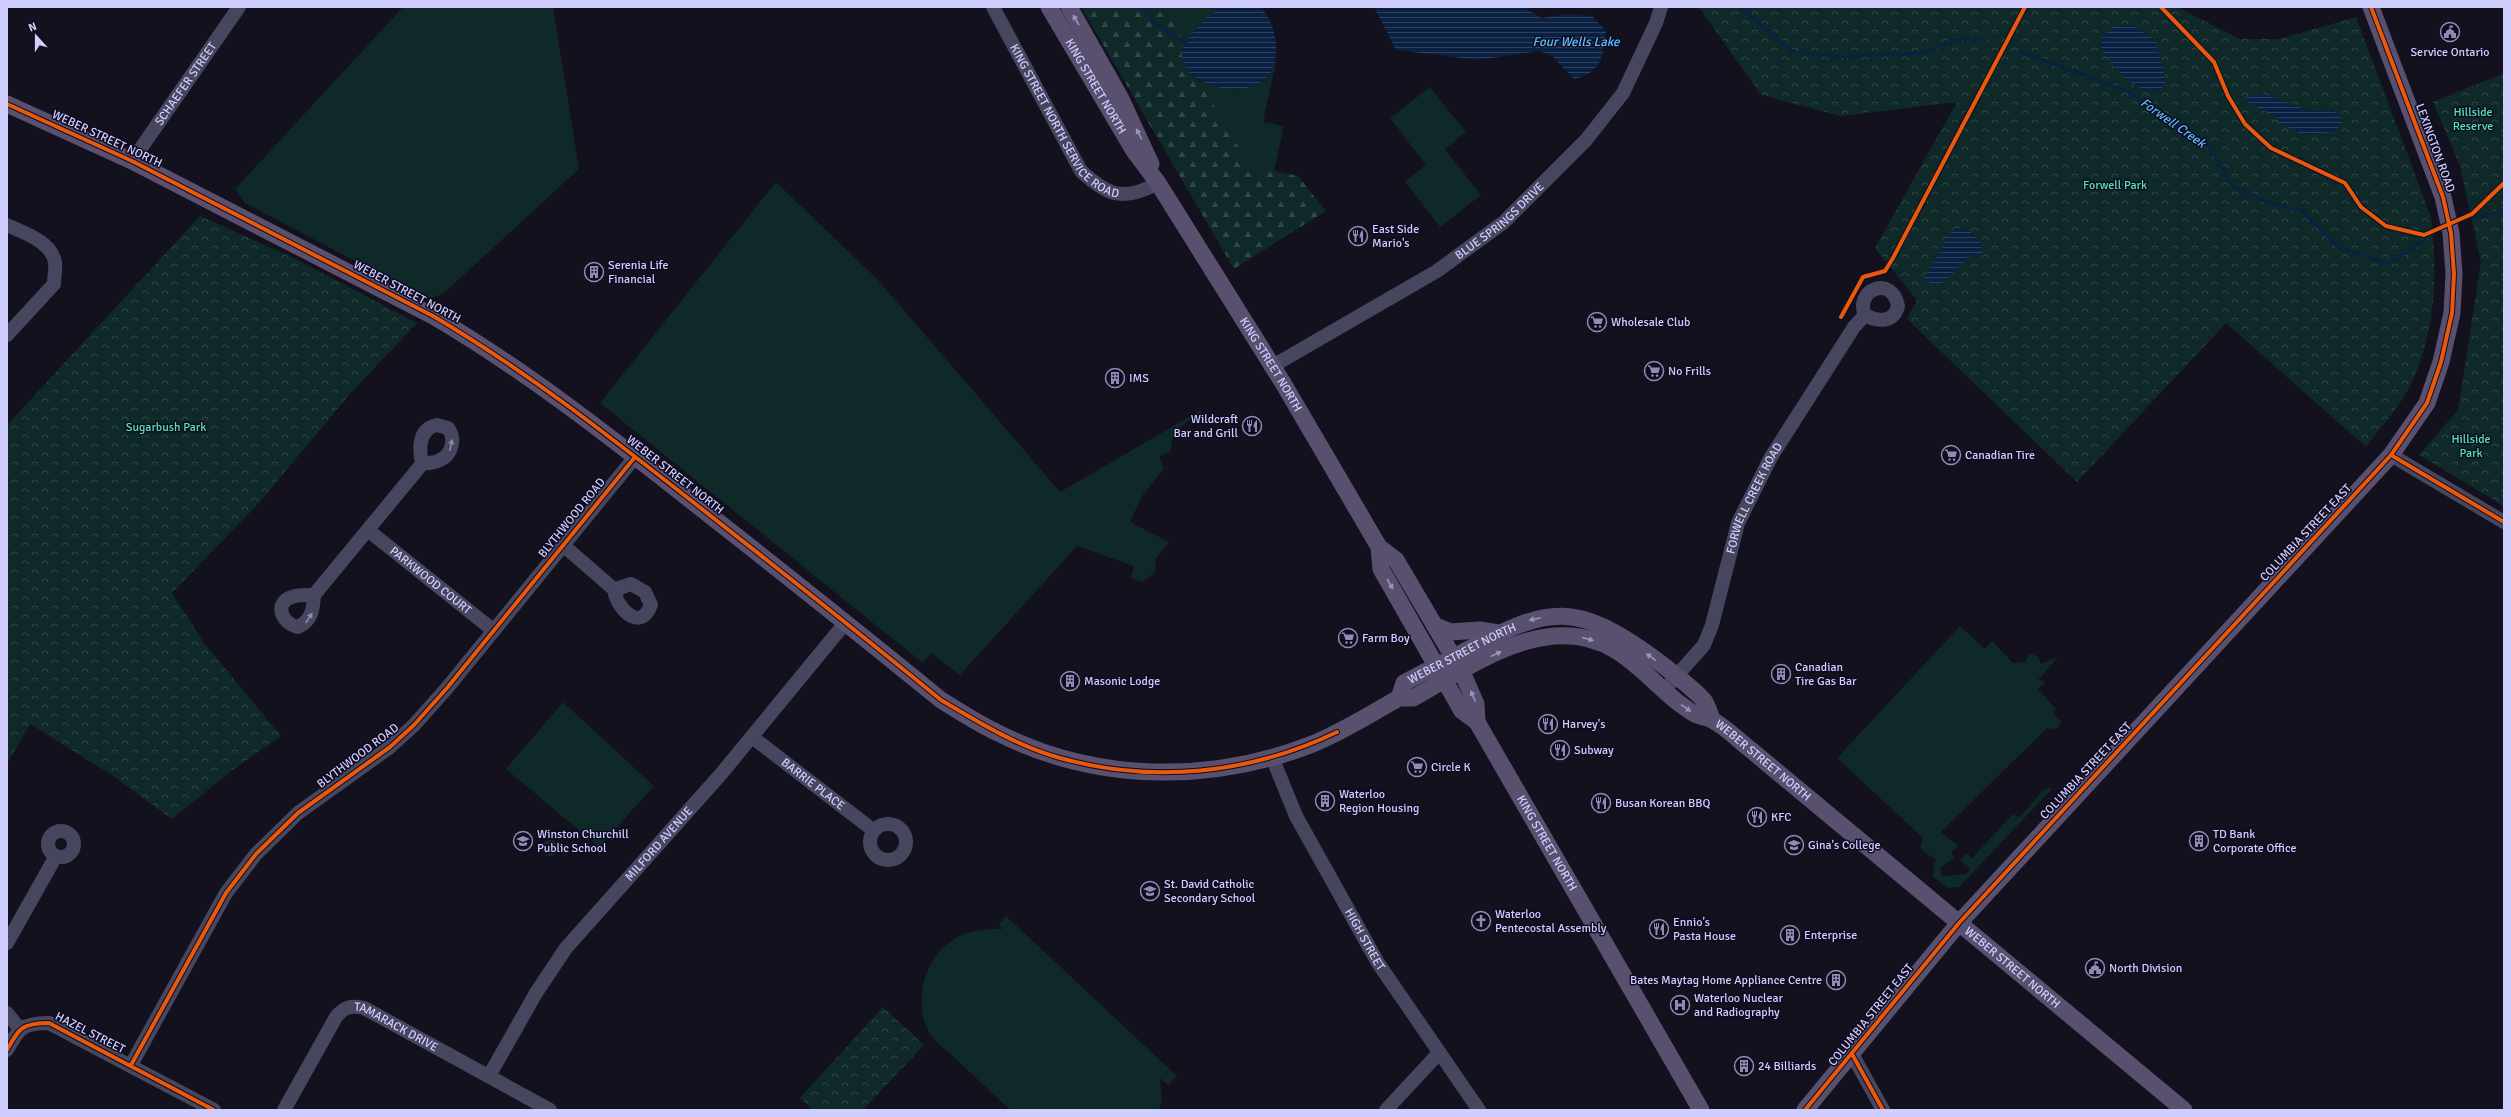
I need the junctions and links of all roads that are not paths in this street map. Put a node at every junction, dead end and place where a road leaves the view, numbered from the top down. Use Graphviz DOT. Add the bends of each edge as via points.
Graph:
graph roads {
  1 [pos="239,7"];
  2 [pos="992,7"];
  3 [pos="1049,7"];
  4 [pos="1069,7"];
  5 [pos="1661,7"];
  6 [pos="2371,7"];
  7 [pos="7,104"];
  8 [pos="132,161"];
  9 [pos="1158,183"];
  10 [pos="7,225"];
  11 [pos="1865,315"];
  12 [pos="7,335"];
  13 [pos="1271,367"];
  14 [pos="2392,455"];
  15 [pos="636,457"];
  16 [pos="422,464"];
  17 [pos="2504,522"];
  18 [pos="368,531"];
  19 [pos="564,546"];
  20 [pos="1379,547"];
  21 [pos="616,591"];
  22 [pos="314,595"];
  23 [pos="846,622"];
  24 [pos="1435,626"];
  25 [pos="493,630"];
  26 [pos="1499,633"];
  27 [pos="1453,656"];
  28 [pos="1437,665"];
  29 [pos="1462,672"];
  30 [pos="1676,677"];
  31 [pos="1445,681"];
  32 [pos="1664,690"];
  33 [pos="1399,698"];
  34 [pos="1712,719"];
  35 [pos="1477,722"];
  36 [pos="752,737"];
  37 [pos="1272,757"];
  38 [pos="873,830"];
  39 [pos="56,856"];
  40 [pos="1959,923"];
  41 [pos="7,943"];
  42 [pos="7,1013"];
  43 [pos="19,1028"];
  44 [pos="7,1050"];
  45 [pos="1439,1054"];
  46 [pos="1852,1054"];
  47 [pos="131,1065"];
  48 [pos="489,1076"];
  49 [pos="214,1110"];
  50 [pos="284,1110"];
  51 [pos="550,1110"];
  52 [pos="1386,1110"];
  53 [pos="1479,1110"];
  54 [pos="1701,1110"];
  55 [pos="1806,1110"];
  56 [pos="1883,1110"];
  57 [pos="2184,1110"];
  1 -- 8 [label="street, SCHAEFER STREET"];
  2 -- 9 [label="street, KING STREET NORTH SERVICE ROAD" via="1081,171 1098,187 1115,194 1134,194"];
  3 -- 9 [label="main road, KING STREET NORTH" via="1134,150"];
  9 -- 4 [label="main road, KING STREET NORTH, one-way" via="1142,141 1121,99"];
  5 -- 13 [label="street, BLUE SPRINGS DRIVE" via="1623,93 1586,140 1504,222 1437,271"];
  6 -- 14 [label="main road, LEXINGTON ROAD" via="2443,197 2451,234 2454,274 2452,313 2441,362 2427,403"];
  7 -- 8 [label="main road, WEBER STREET NORTH"];
  8 -- 15 [label="main road, WEBER STREET NORTH" via="433,316 516,367"];
  9 -- 13 [label="main road, KING STREET NORTH"];
  10 -- 12 [label="street" via="40,241 55,261 54,284"];
  11 -- 30 [label="street, FORWELL CREEK ROAD" via="1854,327 1771,457 1738,522 1712,625 1704,645"];
  13 -- 20 [label="main road, KING STREET NORTH"];
  14 -- 17 [label="street"];
  14 -- 40 [label="main road, COLUMBIA STREET EAST"];
  15 -- 19 [label="street, BLYTHWOOD ROAD"];
  15 -- 23 [label="main road, WEBER STREET NORTH"];
  16 -- 18 [label="street"];
  18 -- 22 [label="street"];
  18 -- 25 [label="street, PARKWOOD COURT"];
  19 -- 21 [label="street"];
  19 -- 25 [label="street, BLYTHWOOD ROAD"];
  20 -- 24 [label="main road, KING STREET NORTH" via="1396,560"];
  20 -- 28 [label="main road, KING STREET NORTH, one-way" via="1381,569"];
  23 -- 36 [label="street, MILFORD AVENUE"];
  23 -- 37 [label="main road, WEBER STREET NORTH" via="941,700 996,732 1059,758 1122,770 1163,773 1204,771"];
  24 -- 26 [label="main road" via="1451,632 1479,630"];
  24 -- 27 [label="main road, KING STREET NORTH"];
  25 -- 47 [label="street, BLYTHWOOD ROAD" via="414,725 363,768 298,813 256,854 226,893"];
  26 -- 27 [label="main road, WEBER STREET NORTH"];
  30 -- 26 [label="main road, WEBER STREET NORTH, one-way" via="1615,631 1583,619 1548,617 1526,622"];
  27 -- 28 [label="main road, WEBER STREET NORTH"];
  27 -- 29 [label="main road, KING STREET NORTH"];
  28 -- 31 [label="main road, KING STREET NORTH"];
  28 -- 33 [label="main road, WEBER STREET NORTH" via="1404,683"];
  29 -- 31 [label="main road, WEBER STREET NORTH"];
  29 -- 32 [label="main road, WEBER STREET NORTH, one-way" via="1523,642 1546,636 1572,635 1593,640 1615,650"];
  35 -- 29 [label="main road, KING STREET NORTH, one-way" via="1476,704"];
  30 -- 32 [label="street, FORWELL CREEK ROAD"];
  30 -- 34 [label="main road, WEBER STREET NORTH" via="1705,702"];
  31 -- 33 [label="main road, WEBER STREET NORTH" via="1413,698"];
  31 -- 35 [label="main road, KING STREET NORTH" via="1462,711"];
  32 -- 34 [label="main road, WEBER STREET NORTH, one-way" via="1695,714"];
  33 -- 37 [label="main road, WEBER STREET NORTH" via="1311,745"];
  34 -- 40 [label="main road, WEBER STREET NORTH"];
  35 -- 54 [label="main road, KING STREET NORTH"];
  36 -- 38 [label="street, BARRIE PLACE"];
  36 -- 48 [label="street, MILFORD AVENUE" via="566,948 536,993"];
  37 -- 45 [label="street, HIGH STREET" via="1296,816 1378,963"];
  39 -- 41 [label="street"];
  40 -- 46 [label="main road, COLUMBIA STREET EAST"];
  40 -- 57 [label="main road, WEBER STREET NORTH"];
  42 -- 43 [label="street"];
  43 -- 44 [label="street"];
  43 -- 47 [label="street, HAZEL STREET" via="34,1023 49,1023"];
  45 -- 52 [label="street"];
  45 -- 53 [label="street, HIGH STREET"];
  46 -- 55 [label="main road, COLUMBIA STREET EAST"];
  46 -- 56 [label="street"];
  47 -- 49 [label="street, HAZEL STREET"];
  48 -- 50 [label="street, TAMARACK DRIVE" via="364,1008 351,1006 344,1008 336,1017"];
  48 -- 51 [label="street, TAMARACK DRIVE"];
}
